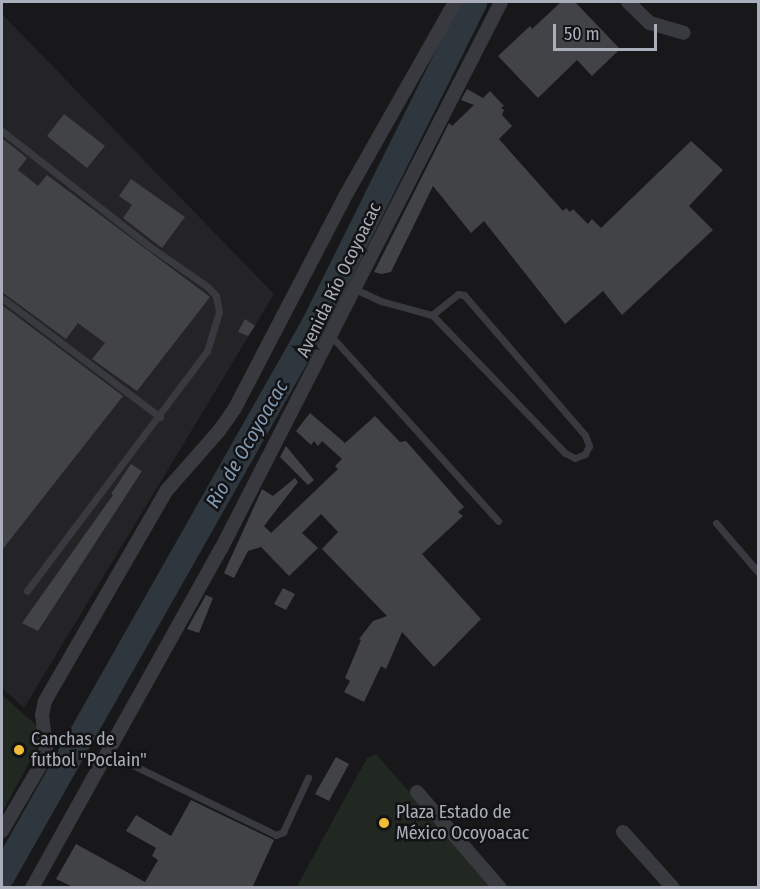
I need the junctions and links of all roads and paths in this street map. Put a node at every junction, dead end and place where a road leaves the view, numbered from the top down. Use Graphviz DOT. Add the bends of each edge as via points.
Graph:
graph roads {
  1 [pos="455,2"];
  2 [pos="501,2"];
  3 [pos="628,2"];
  4 [pos="684,33"];
  5 [pos="2,131"];
  6 [pos="355,289"];
  7 [pos="2,298"];
  8 [pos="432,315"];
  9 [pos="332,337"];
  10 [pos="160,417"];
  11 [pos="498,521"];
  12 [pos="716,523"];
  13 [pos="759,572"];
  14 [pos="27,591"];
  15 [pos="106,752"];
  16 [pos="308,778"];
  17 [pos="417,792"];
  18 [pos="2,831"];
  19 [pos="623,832"];
  20 [pos="32,888"];
  21 [pos="500,888"];
  22 [pos="673,888"];
  1 -- 18 [label="street" via="347,192 235,408 166,490 45,700 42,715 46,739 40,766"];
  2 -- 6 [label="street, Avenida Río Ocoyoacac"];
  3 -- 4 [label="street" via="650,23"];
  5 -- 10 [label="lane" via="216,296 218,320 207,351"];
  6 -- 8 [label="lane" via="381,301"];
  6 -- 9 [label="street, Avenida Río Ocoyoacac"];
  7 -- 10 [label="lane"];
  8 -- 8 [label="lane" via="458,294 464,295 585,435 589,446 585,454 575,458 565,453"];
  9 -- 11 [label="lane"];
  9 -- 15 [label="street, Avenida Río Ocoyoacac" via="221,549"];
  10 -- 14 [label="lane"];
  12 -- 13 [label="lane"];
  15 -- 16 [label="lane" via="276,836 283,832"];
  15 -- 20 [label="street, Avenida Río Ocoyoacac"];
  17 -- 21 [label="street"];
  19 -- 22 [label="street"];
}
